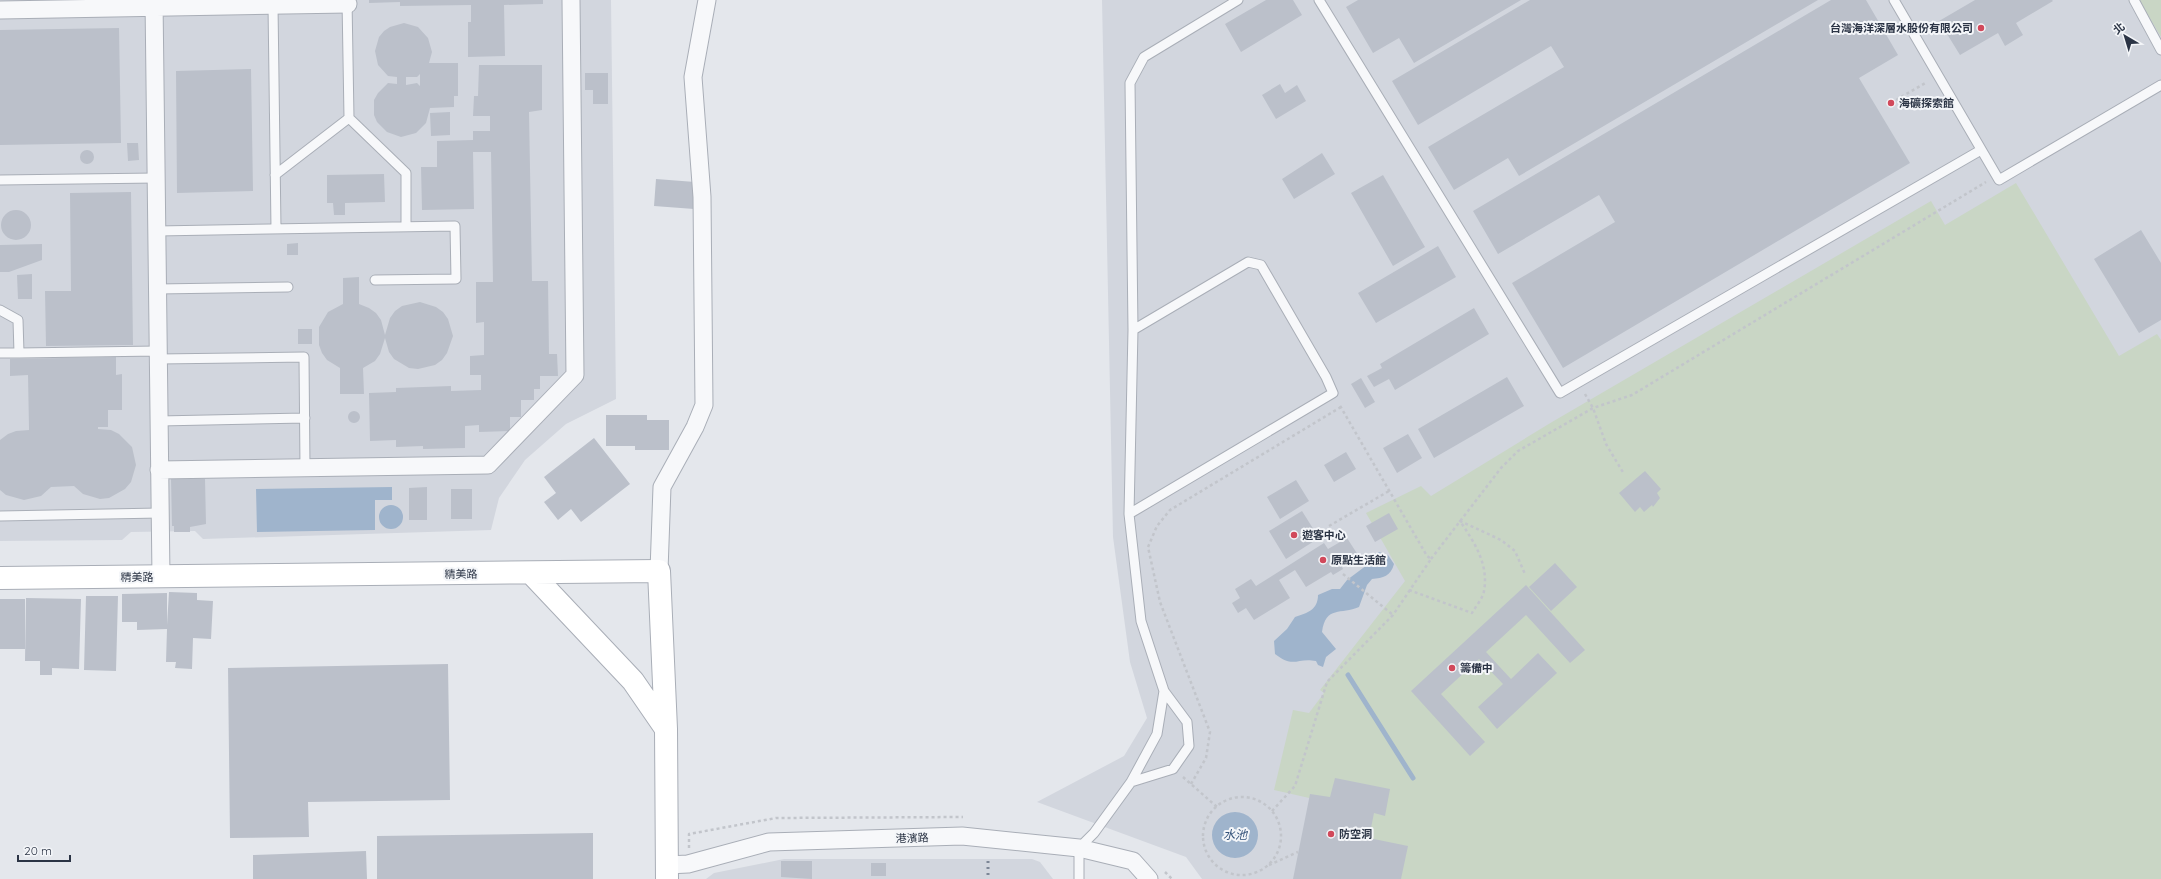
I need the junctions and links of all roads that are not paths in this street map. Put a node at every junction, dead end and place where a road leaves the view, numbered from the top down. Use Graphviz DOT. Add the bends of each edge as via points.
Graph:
graph roads {
  1 [pos="571,0"];
  2 [pos="707,0"];
  3 [pos="1238,0"];
  4 [pos="1319,0"];
  5 [pos="1894,0"];
  6 [pos="2134,0"];
  7 [pos="348,2"];
  8 [pos="155,4"];
  9 [pos="273,6"];
  10 [pos="0,10"];
  11 [pos="2161,50"];
  12 [pos="2161,85"];
  13 [pos="349,118"];
  14 [pos="1981,150"];
  15 [pos="275,175"];
  16 [pos="156,178"];
  17 [pos="0,180"];
  18 [pos="406,227"];
  19 [pos="276,229"];
  20 [pos="157,231"];
  21 [pos="375,280"];
  22 [pos="288,287"];
  23 [pos="158,289"];
  24 [pos="0,310"];
  25 [pos="1132,330"];
  26 [pos="19,353"];
  27 [pos="0,354"];
  28 [pos="158,355"];
  29 [pos="305,418"];
  30 [pos="159,420"];
  31 [pos="305,468"];
  32 [pos="159,470"];
  33 [pos="160,513"];
  34 [pos="1129,514"];
  35 [pos="0,516"];
  36 [pos="659,571"];
  37 [pos="531,573"];
  38 [pos="161,577"];
  39 [pos="0,578"];
  40 [pos="1164,692"];
  41 [pos="666,729"];
  42 [pos="1131,782"];
  43 [pos="1079,848"];
  44 [pos="668,872"];
  45 [pos="1079,879"];
  46 [pos="1149,879"];
  1 -- 31 [label="street" via="575,375 488,465"];
  2 -- 36 [label="street" via="693,77 702,198 704,405 662,487"];
  3 -- 25 [label="lane" via="1144,57 1130,83"];
  4 -- 14 [label="lane" via="1560,393"];
  5 -- 14 [label="lane"];
  6 -- 11 [label="lane"];
  7 -- 9 [label="street"];
  7 -- 13 [label="lane"];
  8 -- 9 [label="street"];
  8 -- 10 [label="street"];
  8 -- 16 [label="street"];
  9 -- 15 [label="lane"];
  12 -- 14 [label="lane" via="1998,180"];
  13 -- 15 [label="lane"];
  13 -- 18 [label="lane" via="406,173"];
  15 -- 19 [label="lane"];
  16 -- 17 [label="lane"];
  16 -- 20 [label="street"];
  18 -- 19 [label="lane"];
  18 -- 21 [label="lane" via="455,226 456,279"];
  19 -- 20 [label="lane"];
  20 -- 23 [label="street"];
  22 -- 23 [label="lane"];
  23 -- 28 [label="street"];
  24 -- 26 [label="lane" via="18,320"];
  25 -- 34 [label="lane"];
  25 -- 34 [label="lane" via="1248,262 1261,265 1333,393"];
  26 -- 27 [label="lane"];
  26 -- 28 [label="lane"];
  28 -- 29 [label="lane" via="304,357"];
  28 -- 30 [label="street"];
  29 -- 30 [label="lane"];
  29 -- 31 [label="lane"];
  30 -- 32 [label="street"];
  31 -- 32 [label="street"];
  32 -- 33 [label="street"];
  33 -- 35 [label="lane"];
  33 -- 38 [label="street"];
  34 -- 40 [label="lane" via="1141,621"];
  36 -- 37 [label="main road, 精美路"];
  36 -- 41 [label="main road"];
  37 -- 38 [label="main road, 精美路"];
  37 -- 41 [label="main road" via="633,681"];
  38 -- 39 [label="main road, 精美路"];
  40 -- 42 [label="lane" via="1157,734"];
  40 -- 42 [label="lane" via="1187,722 1189,746 1173,769"];
  41 -- 44 [label="main road"];
  42 -- 43 [label="lane" via="1094,833"];
  43 -- 44 [label="street, 港濱路" via="962,836 769,842"];
  43 -- 45 [label="lane"];
  43 -- 46 [label="street, 港濱路" via="1133,861"];
}
